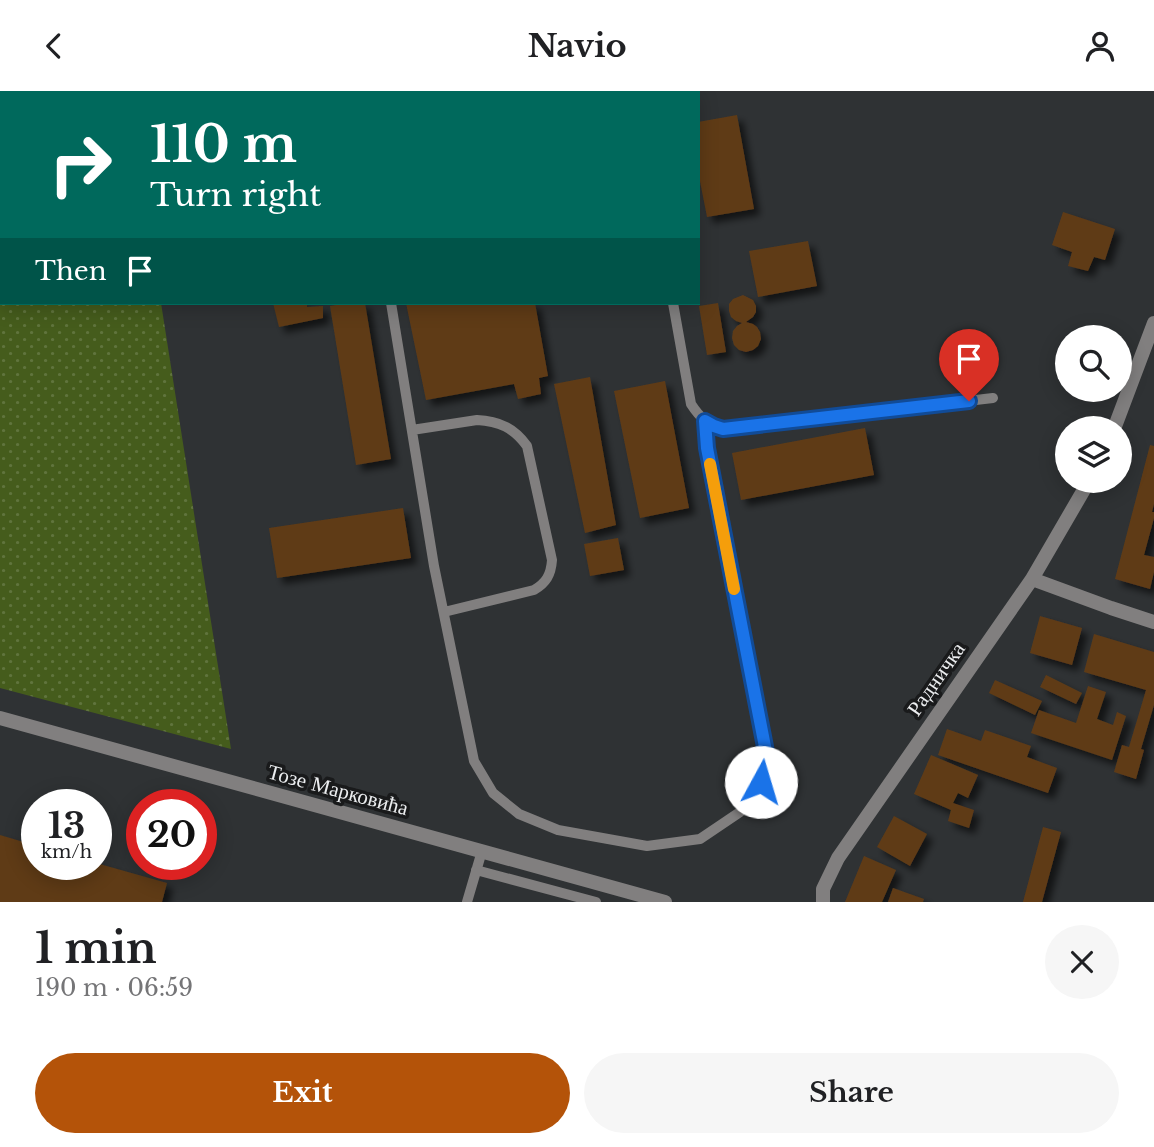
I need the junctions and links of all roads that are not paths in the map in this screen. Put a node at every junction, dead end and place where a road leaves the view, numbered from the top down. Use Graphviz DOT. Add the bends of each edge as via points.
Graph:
graph roads {
  1 [pos="391,305"];
  2 [pos="673,305"];
  3 [pos="1154,323"];
  4 [pos="993,398"];
  5 [pos="1119,416"];
  6 [pos="705,421"];
  7 [pos="412,430"];
  8 [pos="1082,493"];
  9 [pos="1032,579"];
  10 [pos="444,612"];
  11 [pos="1154,621"];
  12 [pos="0,718"];
  13 [pos="482,852"];
  14 [pos="476,870"];
  15 [pos="467,902"];
  16 [pos="596,902"];
  17 [pos="665,902"];
  18 [pos="823,902"];
  1 -- 7 [label="lane"];
  2 -- 6 [label="lane" via="691,404"];
  3 -- 5 [label="street"];
  4 -- 6 [label="lane" via="723,429"];
  6 -- 10 [label="lane" via="767,757 761,782 740,812 700,839 648,846 558,830 519,814 493,793 474,761"];
  7 -- 10 [label="lane"];
  7 -- 10 [label="lane" via="477,420 497,422 514,431 527,446 551,560 548,579 534,590"];
  8 -- 9 [label="street, Радничка"];
  9 -- 11 [label="street"];
  9 -- 18 [label="street, Радничка" via="838,858 823,889"];
  12 -- 13 [label="street, Тозе Марковића"];
  13 -- 14 [label="lane"];
  13 -- 17 [label="street, Тозе Марковића"];
  14 -- 15 [label="lane"];
  14 -- 16 [label="lane"];
}
